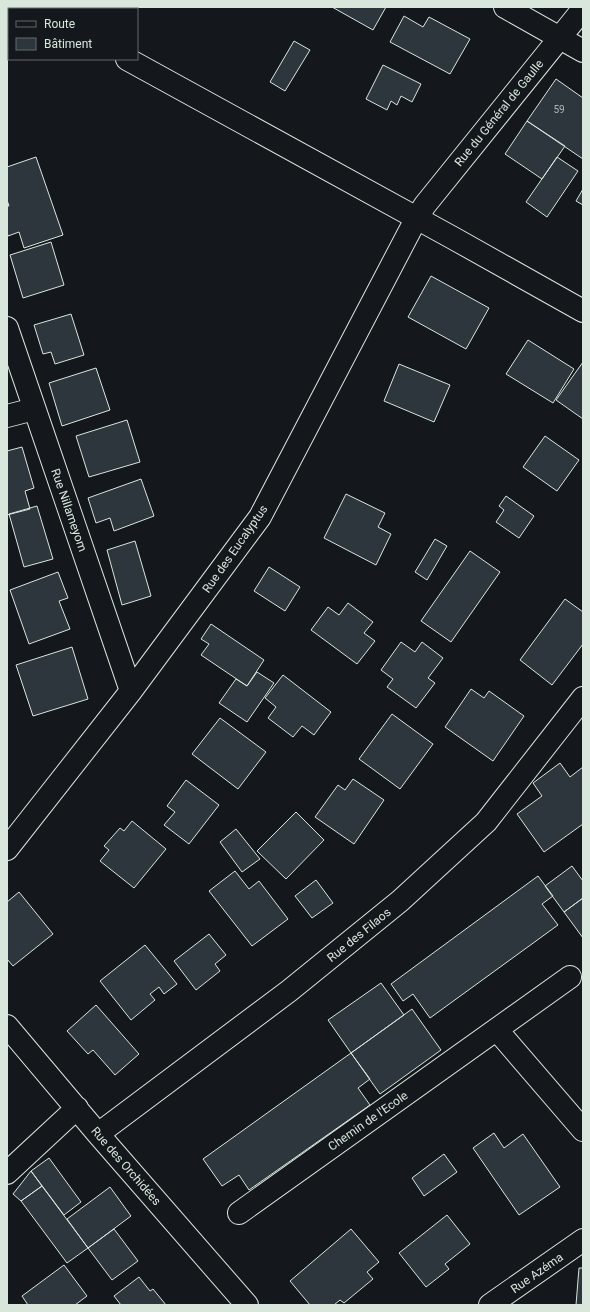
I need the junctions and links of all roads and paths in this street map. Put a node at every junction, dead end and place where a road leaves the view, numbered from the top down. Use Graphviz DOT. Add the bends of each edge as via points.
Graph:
graph roads {
  1 [pos="505,7"];
  2 [pos="583,9"];
  3 [pos="559,38"];
  4 [pos="583,51"];
  5 [pos="129,60"];
  6 [pos="416,219"];
  7 [pos="583,312"];
  8 [pos="7,328"];
  9 [pos="34,409"];
  10 [pos="7,416"];
  11 [pos="132,691"];
  12 [pos="583,698"];
  13 [pos="7,849"];
  14 [pos="570,978"];
  15 [pos="7,1026"];
  16 [pos="496,1030"];
  17 [pos="77,1108"];
  18 [pos="583,1130"];
  19 [pos="98,1134"];
  20 [pos="7,1173"];
  21 [pos="239,1213"];
  22 [pos="583,1240"];
  23 [pos="244,1304"];
  24 [pos="490,1305"];
  1 -- 3 [label="street"];
  2 -- 3 [label="street, Rue du Général de Gaulle"];
  3 -- 4 [label="street"];
  3 -- 6 [label="street, Rue du Général de Gaulle"];
  5 -- 6 [label="street"];
  6 -- 7 [label="street"];
  6 -- 11 [label="street, Rue des Eucalyptus" via="260,517"];
  8 -- 9 [label="street, Rue Nillameyom"];
  9 -- 10 [label="street"];
  9 -- 11 [label="street, Rue Nillameyom"];
  11 -- 13 [label="street, Rue des Eucalyptus"];
  12 -- 19 [label="street, Rue des Filaos" via="486,822 400,901 289,991"];
  14 -- 16 [label="street, Chemin de l'Ecole"];
  15 -- 17 [label="street, Rue des Orchidées"];
  16 -- 18 [label="street"];
  16 -- 21 [label="street, Chemin de l'Ecole"];
  17 -- 19 [label="street, Rue des Orchidées"];
  17 -- 20 [label="street"];
  19 -- 23 [label="street, Rue des Orchidées"];
  22 -- 24 [label="street, Rue Azéma"];
}
